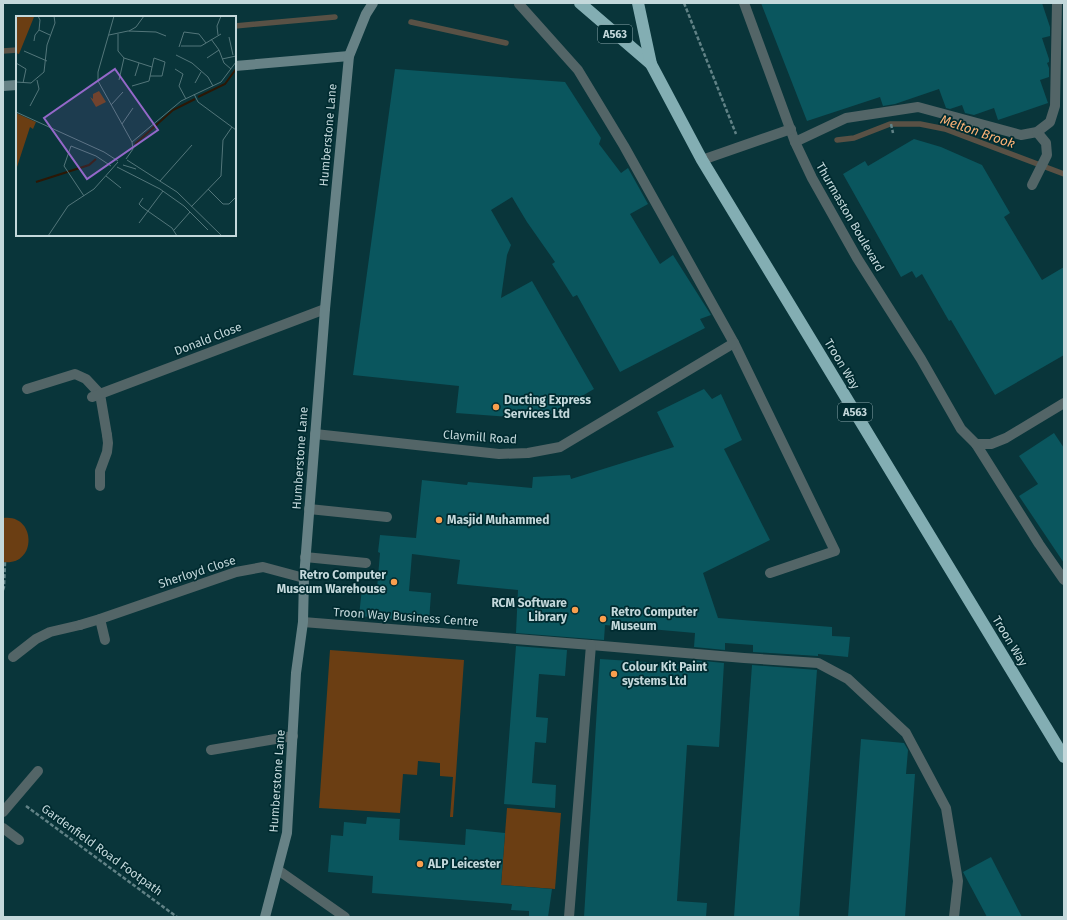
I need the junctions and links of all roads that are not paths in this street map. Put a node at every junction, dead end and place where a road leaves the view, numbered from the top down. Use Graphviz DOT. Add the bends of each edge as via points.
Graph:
graph roads {
  1 [pos="373,3"];
  2 [pos="580,3"];
  3 [pos="638,3"];
  4 [pos="744,3"];
  5 [pos="1057,3"];
  6 [pos="519,4"];
  7 [pos="349,56"];
  8 [pos="651,64"];
  9 [pos="236,66"];
  10 [pos="16,85"];
  11 [pos="3,86"];
  12 [pos="791,129"];
  13 [pos="1037,132"];
  14 [pos="795,142"];
  15 [pos="702,160"];
  16 [pos="1032,184"];
  17 [pos="324,309"];
  18 [pos="734,343"];
  19 [pos="28,389"];
  20 [pos="96,395"];
  21 [pos="1064,403"];
  22 [pos="315,434"];
  23 [pos="976,444"];
  24 [pos="100,486"];
  25 [pos="309,509"];
  26 [pos="387,516"];
  27 [pos="305,557"];
  28 [pos="366,563"];
  29 [pos="770,573"];
  30 [pos="304,578"];
  31 [pos="1064,580"];
  32 [pos="100,619"];
  33 [pos="303,622"];
  34 [pos="105,640"];
  35 [pos="591,645"];
  36 [pos="13,657"];
  37 [pos="293,736"];
  38 [pos="211,750"];
  39 [pos="1064,757"];
  40 [pos="38,771"];
  41 [pos="3,812"];
  42 [pos="3,828"];
  43 [pos="19,840"];
  44 [pos="278,870"];
  45 [pos="265,917"];
  46 [pos="345,917"];
  47 [pos="569,917"];
  48 [pos="954,917"];
  1 -- 7 [label="street, Humberstone Lane"];
  2 -- 8 [label="highway, Troon Way / A563"];
  3 -- 8 [label="highway, Troon Way / A563"];
  4 -- 12 [label="street, Thurmaston Boulevard"];
  5 -- 13 [label="street" via="1055,106 1050,122"];
  6 -- 18 [label="street" via="578,70 624,146"];
  7 -- 9 [label="street"];
  7 -- 17 [label="street, Humberstone Lane"];
  8 -- 15 [label="highway, Troon Way / A563"];
  10 -- 11 [label="street"];
  12 -- 14 [label="street, Thurmaston Boulevard"];
  12 -- 15 [label="street"];
  13 -- 14 [label="street" via="1021,135 918,107 846,118"];
  13 -- 16 [label="street" via="1046,143 1047,154"];
  14 -- 23 [label="street, Thurmaston Boulevard" via="857,258 962,429"];
  15 -- 39 [label="highway, Troon Way / A563"];
  17 -- 20 [label="street, Donald Close"];
  17 -- 22 [label="street, Humberstone Lane"];
  18 -- 22 [label="street, Claymill Road" via="560,447 528,453 499,454"];
  18 -- 29 [label="street" via="835,551"];
  19 -- 20 [label="street" via="76,374 86,379"];
  20 -- 24 [label="street" via="107,435 107,448 100,471"];
  21 -- 23 [label="street" via="1006,438 991,444"];
  22 -- 25 [label="street, Humberstone Lane"];
  23 -- 31 [label="street, Thurmaston Boulevard"];
  25 -- 26 [label="street"];
  25 -- 27 [label="street, Humberstone Lane"];
  27 -- 28 [label="street"];
  27 -- 30 [label="street, Humberstone Lane"];
  30 -- 32 [label="street, Sherloyd Close" via="263,567 236,572"];
  30 -- 33 [label="street, Humberstone Lane"];
  32 -- 34 [label="street"];
  32 -- 36 [label="street, Sherloyd Close" via="43,635"];
  33 -- 35 [label="street, Troon Way Business Centre"];
  33 -- 37 [label="street, Humberstone Lane" via="296,673"];
  35 -- 47 [label="street"];
  35 -- 48 [label="street, Troon Way Business Centre" via="818,663 848,679 906,733 946,808 958,881"];
  37 -- 38 [label="street"];
  37 -- 44 [label="street, Humberstone Lane" via="288,833"];
  40 -- 41 [label="street"];
  42 -- 43 [label="street"];
  44 -- 45 [label="street, Humberstone Lane"];
  44 -- 46 [label="street"];
}
